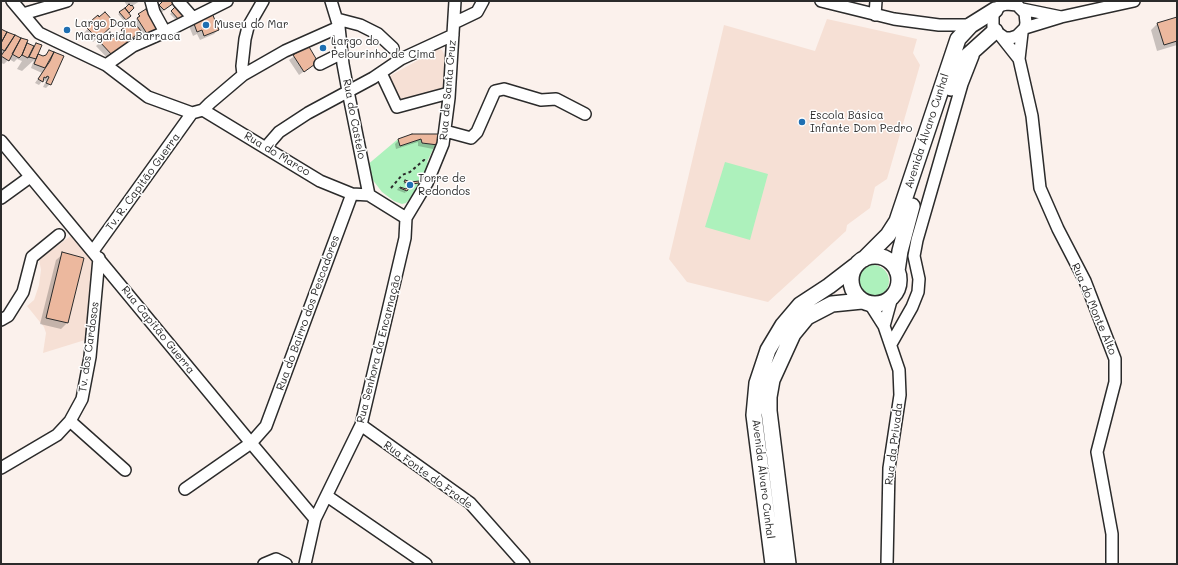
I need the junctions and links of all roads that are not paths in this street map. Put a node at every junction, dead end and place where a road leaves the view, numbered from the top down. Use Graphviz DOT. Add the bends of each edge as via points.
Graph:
graph roads {
  1 [pos="12,1"];
  2 [pos="67,1"];
  3 [pos="151,1"];
  4 [pos="178,1"];
  5 [pos="227,1"];
  6 [pos="263,1"];
  7 [pos="331,1"];
  8 [pos="455,1"];
  9 [pos="483,1"];
  10 [pos="821,1"];
  11 [pos="876,1"];
  12 [pos="1134,1"];
  13 [pos="1018,5"];
  14 [pos="1094,5"];
  15 [pos="997,7"];
  16 [pos="23,14"];
  17 [pos="875,15"];
  18 [pos="1061,17"];
  19 [pos="193,18"];
  20 [pos="338,23"];
  21 [pos="454,23"];
  22 [pos="971,25"];
  23 [pos="1023,31"];
  24 [pos="165,32"];
  25 [pos="998,34"];
  26 [pos="453,35"];
  27 [pos="979,45"];
  28 [pos="393,48"];
  29 [pos="342,53"];
  30 [pos="1019,58"];
  31 [pos="320,64"];
  32 [pos="106,65"];
  33 [pos="381,73"];
  34 [pos="243,75"];
  35 [pos="348,91"];
  36 [pos="449,93"];
  37 [pos="198,112"];
  38 [pos="585,114"];
  39 [pos="445,132"];
  40 [pos="1,141"];
  41 [pos="266,147"];
  42 [pos="30,177"];
  43 [pos="352,194"];
  44 [pos="370,195"];
  45 [pos="1,198"];
  46 [pos="406,218"];
  47 [pos="59,235"];
  48 [pos="96,255"];
  49 [pos="859,262"];
  50 [pos="897,271"];
  51 [pos="892,297"];
  52 [pos="866,303"];
  53 [pos="1,320"];
  54 [pos="884,326"];
  55 [pos="891,344"];
  56 [pos="70,421"];
  57 [pos="361,425"];
  58 [pos="251,443"];
  59 [pos="1,468"];
  60 [pos="125,470"];
  61 [pos="185,489"];
  62 [pos="327,496"];
  63 [pos="315,519"];
  64 [pos="264,564"];
  65 [pos="286,564"];
  66 [pos="305,564"];
  67 [pos="426,564"];
  68 [pos="524,564"];
  69 [pos="773,564"];
  70 [pos="788,564"];
  71 [pos="887,564"];
  72 [pos="1112,564"];
  1 -- 16 [label="street, Rua do Marco"];
  2 -- 16 [label="street"];
  3 -- 24 [label="street"];
  4 -- 19 [label="street"];
  5 -- 19 [label="street"];
  6 -- 34 [label="street" via="248,27"];
  7 -- 20 [label="street, Rua do Castelo"];
  8 -- 21 [label="street, Rua de Santa Cruz"];
  9 -- 21 [label="street" via="478,12"];
  10 -- 17 [label="street"];
  11 -- 17 [label="street"];
  12 -- 14 [label="street"];
  13 -- 15 [label="street" via="1007,4"];
  13 -- 18 [label="street"];
  13 -- 23 [label="street" via="1026,18"];
  14 -- 18 [label="street"];
  15 -- 22 [label="main road, Avenida Álvaro Cunhal"];
  15 -- 25 [label="street" via="992,21"];
  16 -- 32 [label="street, Rua do Marco" via="45,37"];
  17 -- 22 [label="street" via="940,25"];
  18 -- 23 [label="street"];
  19 -- 24 [label="street"];
  20 -- 28 [label="street" via="360,25 378,34"];
  20 -- 29 [label="street, Rua do Castelo"];
  20 -- 34 [label="street, Tv. R. Capitão Guerra"];
  21 -- 26 [label="street, Rua de Santa Cruz"];
  22 -- 49 [label="main road, Avenida Álvaro Cunhal" via="955,46 897,221 888,235"];
  23 -- 25 [label="street" via="1011,38"];
  23 -- 30 [label="street"];
  24 -- 32 [label="street" via="133,46"];
  25 -- 27 [label="main road, Avenida Álvaro Cunhal"];
  25 -- 30 [label="street"];
  26 -- 33 [label="street" via="406,57"];
  26 -- 36 [label="street, Rua de Santa Cruz"];
  27 -- 50 [label="main road, Avenida Álvaro Cunhal" via="965,58 957,71 910,213"];
  27 -- 55 [label="street" via="968,64 917,240 914,256 919,279 918,292"];
  29 -- 31 [label="street"];
  29 -- 35 [label="street, Rua do Castelo"];
  30 -- 72 [label="street, Rua do Monte Alto" via="1032,116 1040,188 1058,230 1085,281 1115,359 1115,382 1097,452 1112,534"];
  32 -- 37 [label="street, Rua do Marco" via="148,97"];
  33 -- 35 [label="street"];
  33 -- 36 [label="street" via="397,108"];
  34 -- 37 [label="street, Tv. R. Capitão Guerra"];
  35 -- 41 [label="street" via="279,132"];
  35 -- 44 [label="street, Rua do Castelo"];
  36 -- 39 [label="street, Rua de Santa Cruz"];
  37 -- 41 [label="street, Rua do Marco"];
  37 -- 48 [label="street, Tv. R. Capitão Guerra"];
  38 -- 39 [label="street" via="556,99 541,100 504,89 495,91 477,132 471,138"];
  39 -- 46 [label="street, Rua de Santa Cruz" via="443,144 427,183"];
  40 -- 42 [label="street, Rua Capitão Guerra"];
  41 -- 43 [label="street, Rua do Marco" via="320,181"];
  42 -- 45 [label="street"];
  42 -- 48 [label="street, Rua Capitão Guerra"];
  43 -- 44 [label="street"];
  43 -- 58 [label="street, Rua do Bairro dos Pescadores" via="266,426"];
  44 -- 46 [label="street"];
  46 -- 57 [label="street, Rua Senhora da Encarnação" via="402,253"];
  47 -- 53 [label="street" via="32,257 24,292 8,316"];
  48 -- 56 [label="street, Tv. dos Cardosos" via="90,357 82,399"];
  48 -- 58 [label="street, Rua Capitão Guerra"];
  49 -- 50 [label="main road" via="876,256 891,262"];
  49 -- 52 [label="main road" via="851,273 851,285 856,296"];
  49 -- 69 [label="main road, Avenida Álvaro Cunhal" via="800,305 783,325 768,350 757,383 754,415"];
  50 -- 51 [label="main road" via="899,283"];
  51 -- 52 [label="main road" via="878,304"];
  51 -- 54 [label="street"];
  52 -- 54 [label="street, Rua da Privada"];
  52 -- 70 [label="main road, Avenida Álvaro Cunhal" via="832,304 807,317 793,334 772,380 769,411"];
  54 -- 55 [label="street, Rua da Privada"];
  55 -- 71 [label="street, Rua da Privada" via="899,370 900,395 889,468"];
  56 -- 59 [label="street, Tv. dos Cardosos" via="57,435"];
  56 -- 60 [label="street"];
  57 -- 62 [label="street, Rua Senhora da Encarnação"];
  57 -- 68 [label="street, Rua Fonte do Frade" via="470,503"];
  58 -- 61 [label="street, Rua do Bairro dos Pescadores"];
  58 -- 63 [label="street, Rua Capitão Guerra"];
  62 -- 63 [label="street, Rua Senhora da Encarnação"];
  62 -- 67 [label="street"];
  63 -- 66 [label="street, Rua Senhora da Encarnação"];
  64 -- 65 [label="street" via="276,559"];
}
